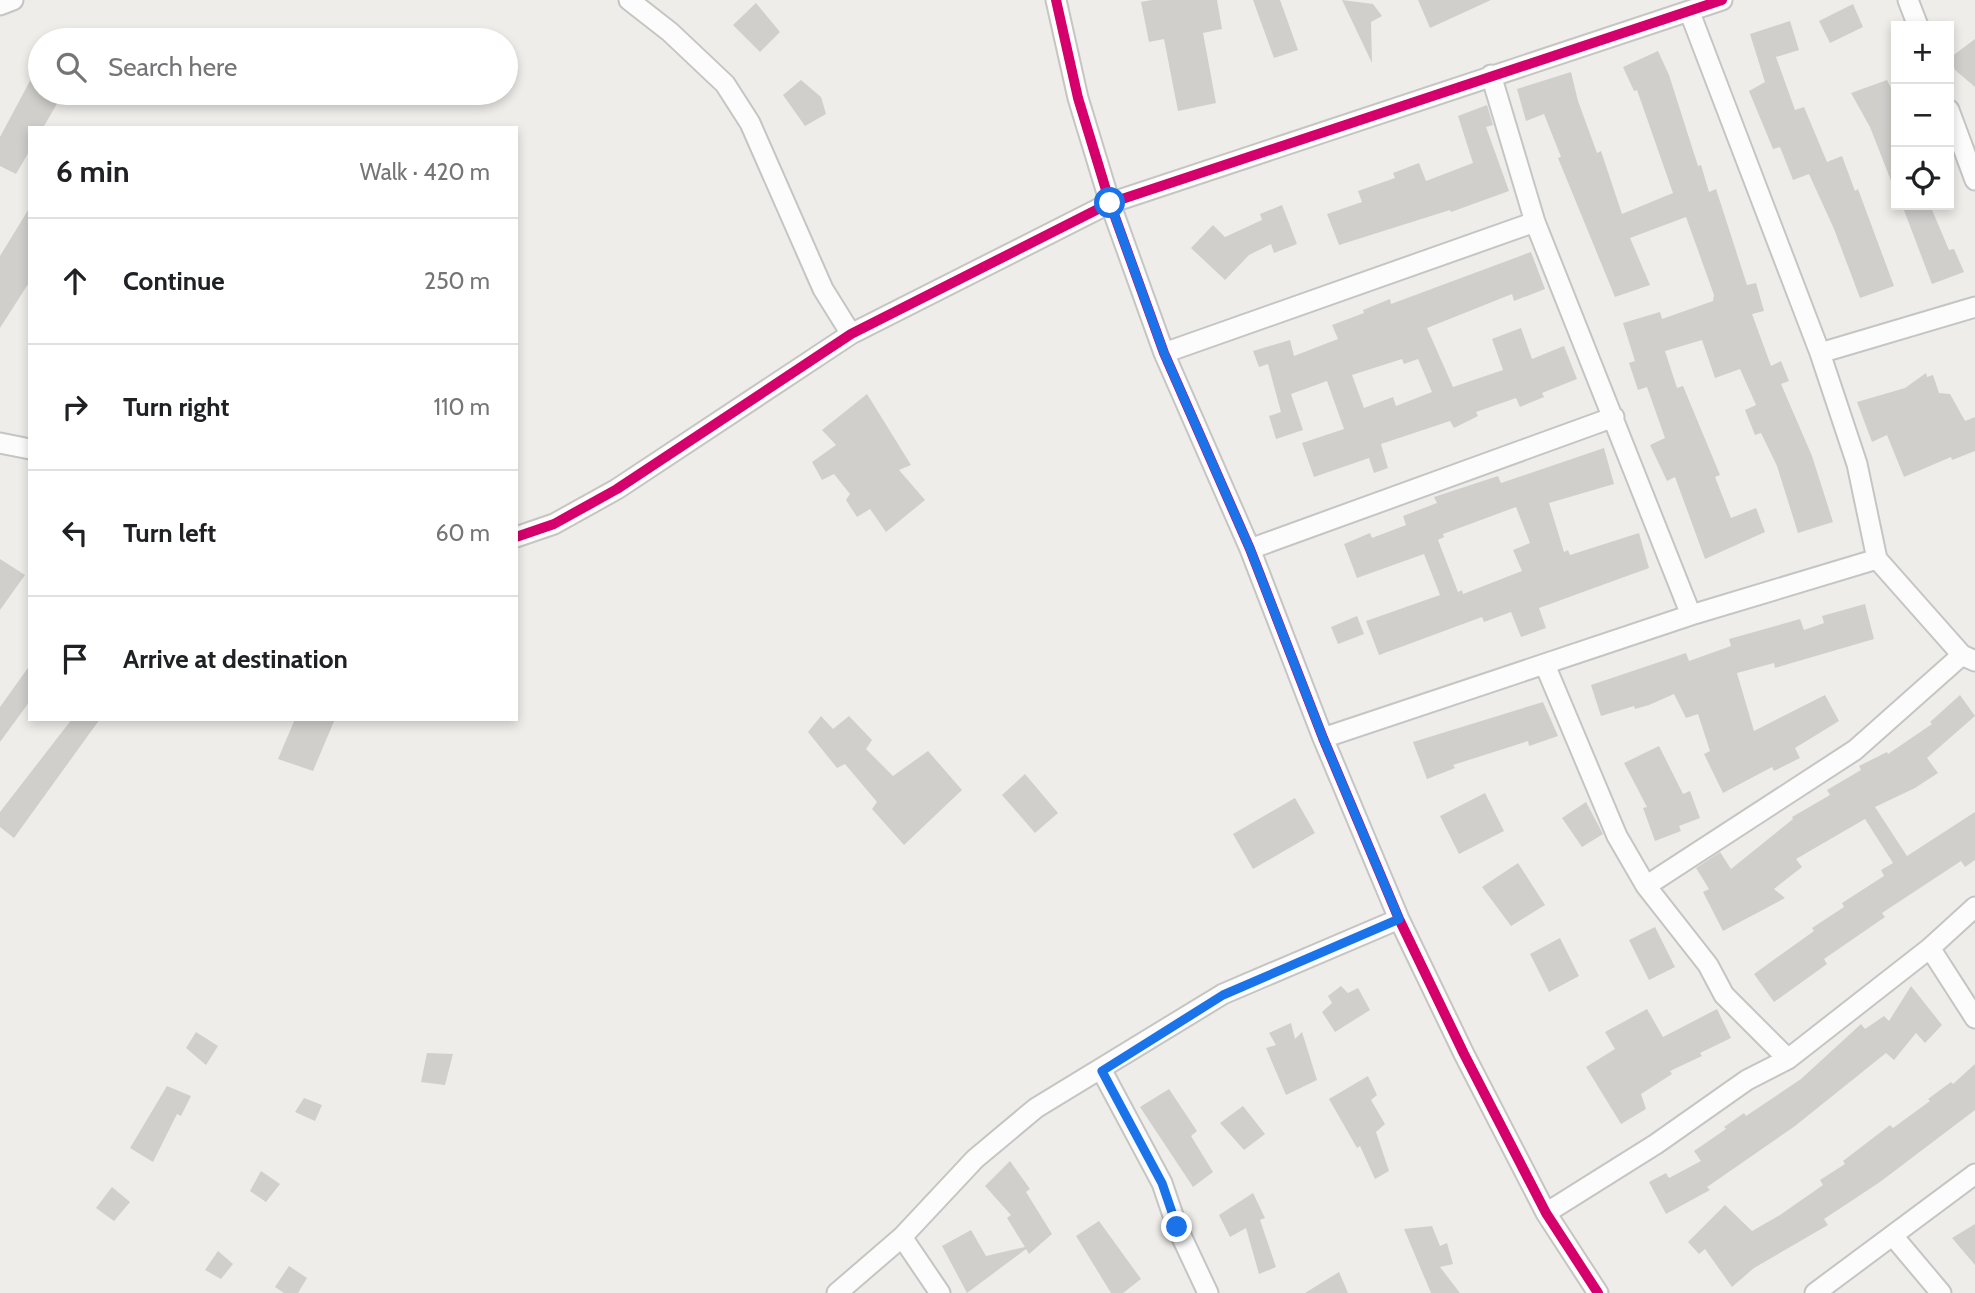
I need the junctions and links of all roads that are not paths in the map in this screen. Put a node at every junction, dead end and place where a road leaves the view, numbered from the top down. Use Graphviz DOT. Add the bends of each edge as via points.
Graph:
graph roads {
  1 [pos="13,0"];
  2 [pos="629,0"];
  3 [pos="1056,0"];
  4 [pos="1908,0"];
  5 [pos="1715,2"];
  6 [pos="0,5"];
  7 [pos="1690,13"];
  8 [pos="1915,21"];
  9 [pos="1491,75"];
  10 [pos="1954,123"];
  11 [pos="1975,180"];
  12 [pos="1110,203"];
  13 [pos="1535,222"];
  14 [pos="1975,307"];
  15 [pos="850,334"];
  16 [pos="1164,353"];
  17 [pos="1820,353"];
  18 [pos="1614,417"];
  19 [pos="0,443"];
  20 [pos="28,449"];
  21 [pos="518,536"];
  22 [pos="1250,549"];
  23 [pos="1877,559"];
  24 [pos="1691,615"];
  25 [pos="1969,658"];
  26 [pos="1545,665"];
  27 [pos="1323,738"];
  28 [pos="1646,886"];
  29 [pos="1975,907"];
  30 [pos="1399,919"];
  31 [pos="1930,948"];
  32 [pos="1975,1018"];
  33 [pos="1787,1059"];
  34 [pos="1102,1071"];
  35 [pos="1975,1174"];
  36 [pos="1546,1213"];
  37 [pos="1893,1236"];
  38 [pos="902,1237"];
  39 [pos="1588,1290"];
  40 [pos="836,1293"];
  41 [pos="940,1293"];
  42 [pos="1208,1293"];
  43 [pos="1815,1293"];
  44 [pos="1941,1293"];
  1 -- 6 [label="street"];
  2 -- 15 [label="street" via="725,84 750,123 823,289"];
  3 -- 12 [label="street"];
  4 -- 8 [label="street"];
  5 -- 7 [label="street"];
  7 -- 9 [label="street"];
  7 -- 17 [label="street"];
  9 -- 12 [label="street"];
  9 -- 13 [label="street"];
  10 -- 11 [label="street"];
  12 -- 15 [label="street"];
  12 -- 16 [label="street"];
  13 -- 16 [label="street"];
  13 -- 18 [label="street"];
  14 -- 17 [label="street"];
  15 -- 21 [label="street" via="617,489 554,524"];
  16 -- 22 [label="street"];
  17 -- 23 [label="street" via="1857,464"];
  18 -- 22 [label="street"];
  18 -- 24 [label="street"];
  19 -- 20 [label="street"];
  22 -- 27 [label="street"];
  23 -- 24 [label="street"];
  23 -- 25 [label="street"];
  24 -- 26 [label="street"];
  25 -- 28 [label="street" via="1855,750"];
  26 -- 27 [label="street"];
  26 -- 28 [label="street" via="1617,836"];
  27 -- 30 [label="street"];
  28 -- 33 [label="street" via="1708,965 1724,995"];
  29 -- 31 [label="street"];
  30 -- 34 [label="street" via="1223,995"];
  30 -- 36 [label="street"];
  31 -- 32 [label="street"];
  31 -- 33 [label="street"];
  33 -- 36 [label="street" via="1747,1080"];
  34 -- 38 [label="street" via="1036,1108 975,1159"];
  34 -- 42 [label="street" via="1162,1183"];
  35 -- 37 [label="street"];
  36 -- 39 [label="street"];
  37 -- 43 [label="street"];
  37 -- 44 [label="street"];
  38 -- 40 [label="street"];
  38 -- 41 [label="street"];
}
